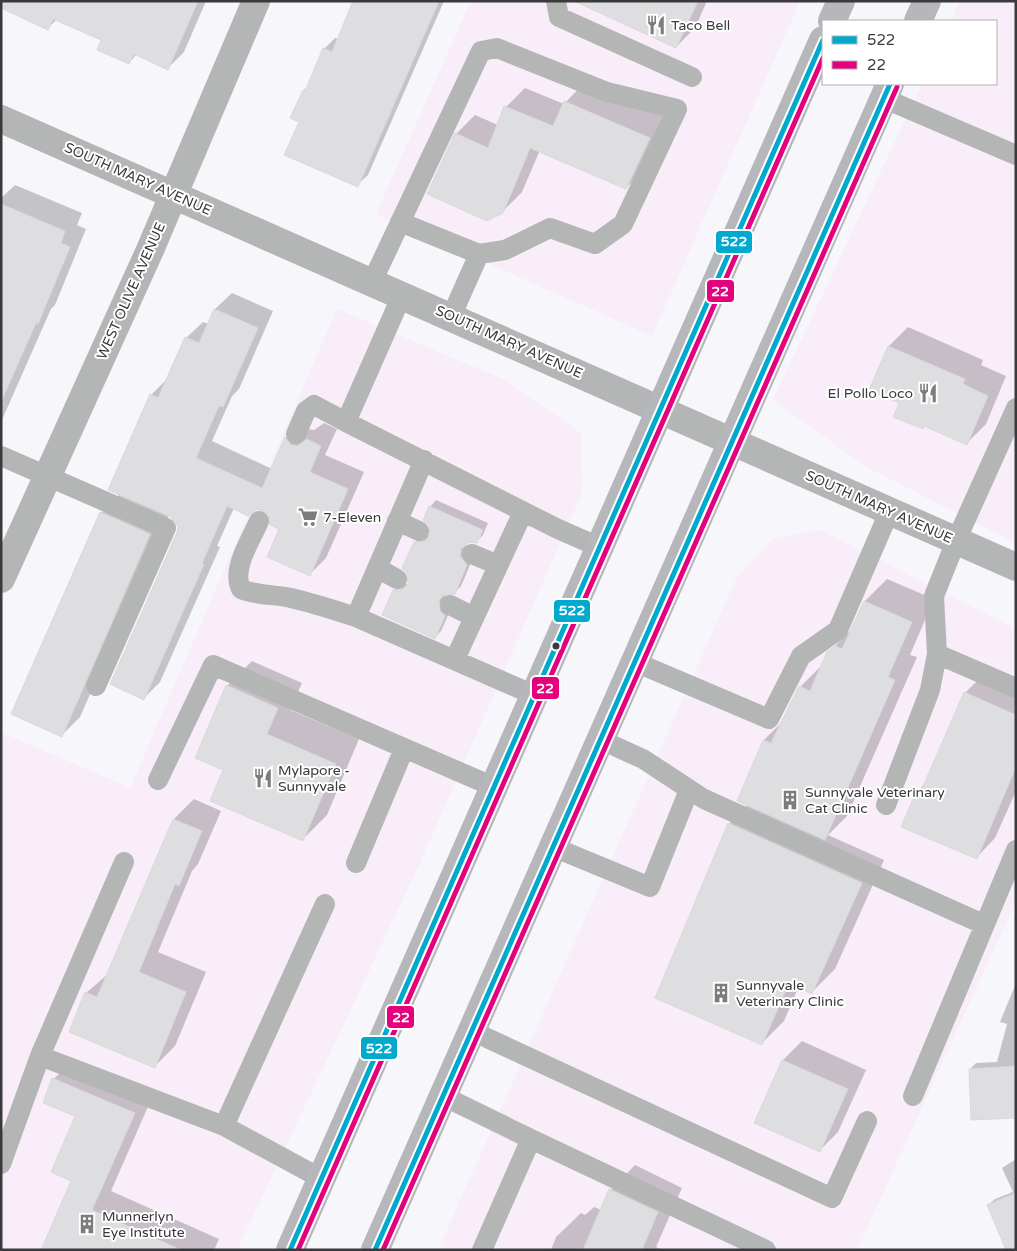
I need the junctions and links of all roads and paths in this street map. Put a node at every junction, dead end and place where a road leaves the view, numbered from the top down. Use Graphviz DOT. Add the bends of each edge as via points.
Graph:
graph roads {
  1 [pos="256,1"];
  2 [pos="556,1"];
  3 [pos="841,1"];
  4 [pos="927,1"];
  5 [pos="832,20"];
  6 [pos="918,20"];
  7 [pos="822,42"];
  8 [pos="692,77"];
  9 [pos="886,91"];
  10 [pos="1,119"];
  11 [pos="1016,154"];
  12 [pos="174,195"];
  13 [pos="400,222"];
  14 [pos="479,254"];
  15 [pos="372,282"];
  16 [pos="402,295"];
  17 [pos="451,316"];
  18 [pos="1016,408"];
  19 [pos="660,409"];
  20 [pos="346,422"];
  21 [pos="296,434"];
  22 [pos="732,441"];
  23 [pos="1,456"];
  24 [pos="424,460"];
  25 [pos="46,476"];
  26 [pos="890,510"];
  27 [pos="523,512"];
  28 [pos="259,520"];
  29 [pos="397,521"];
  30 [pos="419,531"];
  31 [pos="956,541"];
  32 [pos="599,547"];
  33 [pos="472,554"];
  34 [pos="498,566"];
  35 [pos="377,568"];
  36 [pos="1016,568"];
  37 [pos="1,579"];
  38 [pos="397,579"];
  39 [pos="450,604"];
  40 [pos="356,617"];
  41 [pos="474,617"];
  42 [pos="937,654"];
  43 [pos="455,659"];
  44 [pos="635,662"];
  45 [pos="96,686"];
  46 [pos="1016,688"];
  47 [pos="534,695"];
  48 [pos="599,739"];
  49 [pos="404,749"];
  50 [pos="158,780"];
  51 [pos="494,787"];
  52 [pos="689,790"];
  53 [pos="886,805"];
  54 [pos="553,846"];
  55 [pos="1016,850"];
  56 [pos="124,862"];
  57 [pos="356,863"];
  58 [pos="324,904"];
  59 [pos="983,924"];
  60 [pos="472,1031"];
  61 [pos="40,1056"];
  62 [pos="444,1096"];
  63 [pos="913,1096"];
  64 [pos="867,1121"];
  65 [pos="224,1126"];
  66 [pos="531,1138"];
  67 [pos="1,1164"];
  68 [pos="322,1179"];
  69 [pos="290,1250"];
  70 [pos="375,1250"];
  71 [pos="482,1250"];
  72 [pos="766,1250"];
  1 -- 12 [label="main road, WEST OLIVE AVENUE"];
  2 -- 8 [label="lane" via="559,17"];
  3 -- 5 [label="main road"];
  4 -- 6 [label="main road"];
  7 -- 19 [label="main road"];
  9 -- 11 [label="lane"];
  9 -- 22 [label="main road"];
  10 -- 12 [label="main road, SOUTH MARY AVENUE"];
  12 -- 15 [label="main road, SOUTH MARY AVENUE"];
  12 -- 25 [label="main road, WEST OLIVE AVENUE"];
  13 -- 14 [label="lane"];
  13 -- 14 [label="lane" via="481,51 497,48 607,92 678,109 623,224 595,244 550,228 505,250"];
  13 -- 15 [label="lane"];
  14 -- 17 [label="lane"];
  15 -- 16 [label="main road, SOUTH MARY AVENUE"];
  16 -- 17 [label="main road, SOUTH MARY AVENUE"];
  16 -- 20 [label="lane"];
  17 -- 19 [label="main road, SOUTH MARY AVENUE"];
  18 -- 31 [label="lane"];
  19 -- 22 [label="main road, SOUTH MARY AVENUE"];
  19 -- 32 [label="main road"];
  20 -- 21 [label="lane" via="314,405 306,411"];
  20 -- 24 [label="lane"];
  22 -- 26 [label="main road, SOUTH MARY AVENUE"];
  22 -- 44 [label="main road"];
  23 -- 25 [label="lane"];
  24 -- 27 [label="lane"];
  24 -- 29 [label="lane"];
  25 -- 37 [label="main road, WEST OLIVE AVENUE"];
  25 -- 45 [label="lane" via="166,528"];
  26 -- 31 [label="main road, SOUTH MARY AVENUE"];
  26 -- 44 [label="lane" via="838,630 801,656 768,719"];
  27 -- 32 [label="lane"];
  27 -- 34 [label="lane"];
  28 -- 40 [label="lane" via="240,565 237,580 242,589 253,594 292,598"];
  29 -- 30 [label="lane"];
  29 -- 35 [label="lane"];
  31 -- 36 [label="main road, SOUTH MARY AVENUE"];
  31 -- 42 [label="lane" via="934,596"];
  32 -- 47 [label="main road"];
  33 -- 34 [label="lane"];
  34 -- 41 [label="lane"];
  35 -- 38 [label="lane"];
  35 -- 40 [label="lane"];
  39 -- 41 [label="lane"];
  40 -- 43 [label="lane"];
  41 -- 43 [label="lane"];
  42 -- 46 [label="lane"];
  42 -- 53 [label="lane" via="930,690"];
  43 -- 47 [label="lane"];
  44 -- 48 [label="main road"];
  47 -- 51 [label="main road"];
  48 -- 52 [label="lane" via="643,759"];
  48 -- 54 [label="main road"];
  49 -- 50 [label="lane" via="213,665"];
  49 -- 51 [label="lane"];
  49 -- 57 [label="lane"];
  51 -- 68 [label="main road"];
  52 -- 54 [label="lane" via="650,887"];
  52 -- 59 [label="lane"];
  54 -- 60 [label="main road"];
  55 -- 59 [label="lane"];
  56 -- 61 [label="lane"];
  58 -- 65 [label="lane"];
  59 -- 63 [label="lane"];
  60 -- 62 [label="main road"];
  60 -- 64 [label="lane" via="832,1198"];
  61 -- 65 [label="lane"];
  61 -- 67 [label="lane"];
  62 -- 66 [label="lane"];
  62 -- 70 [label="main road"];
  65 -- 68 [label="lane"];
  66 -- 71 [label="lane"];
  66 -- 72 [label="lane"];
  68 -- 69 [label="main road"];
}
